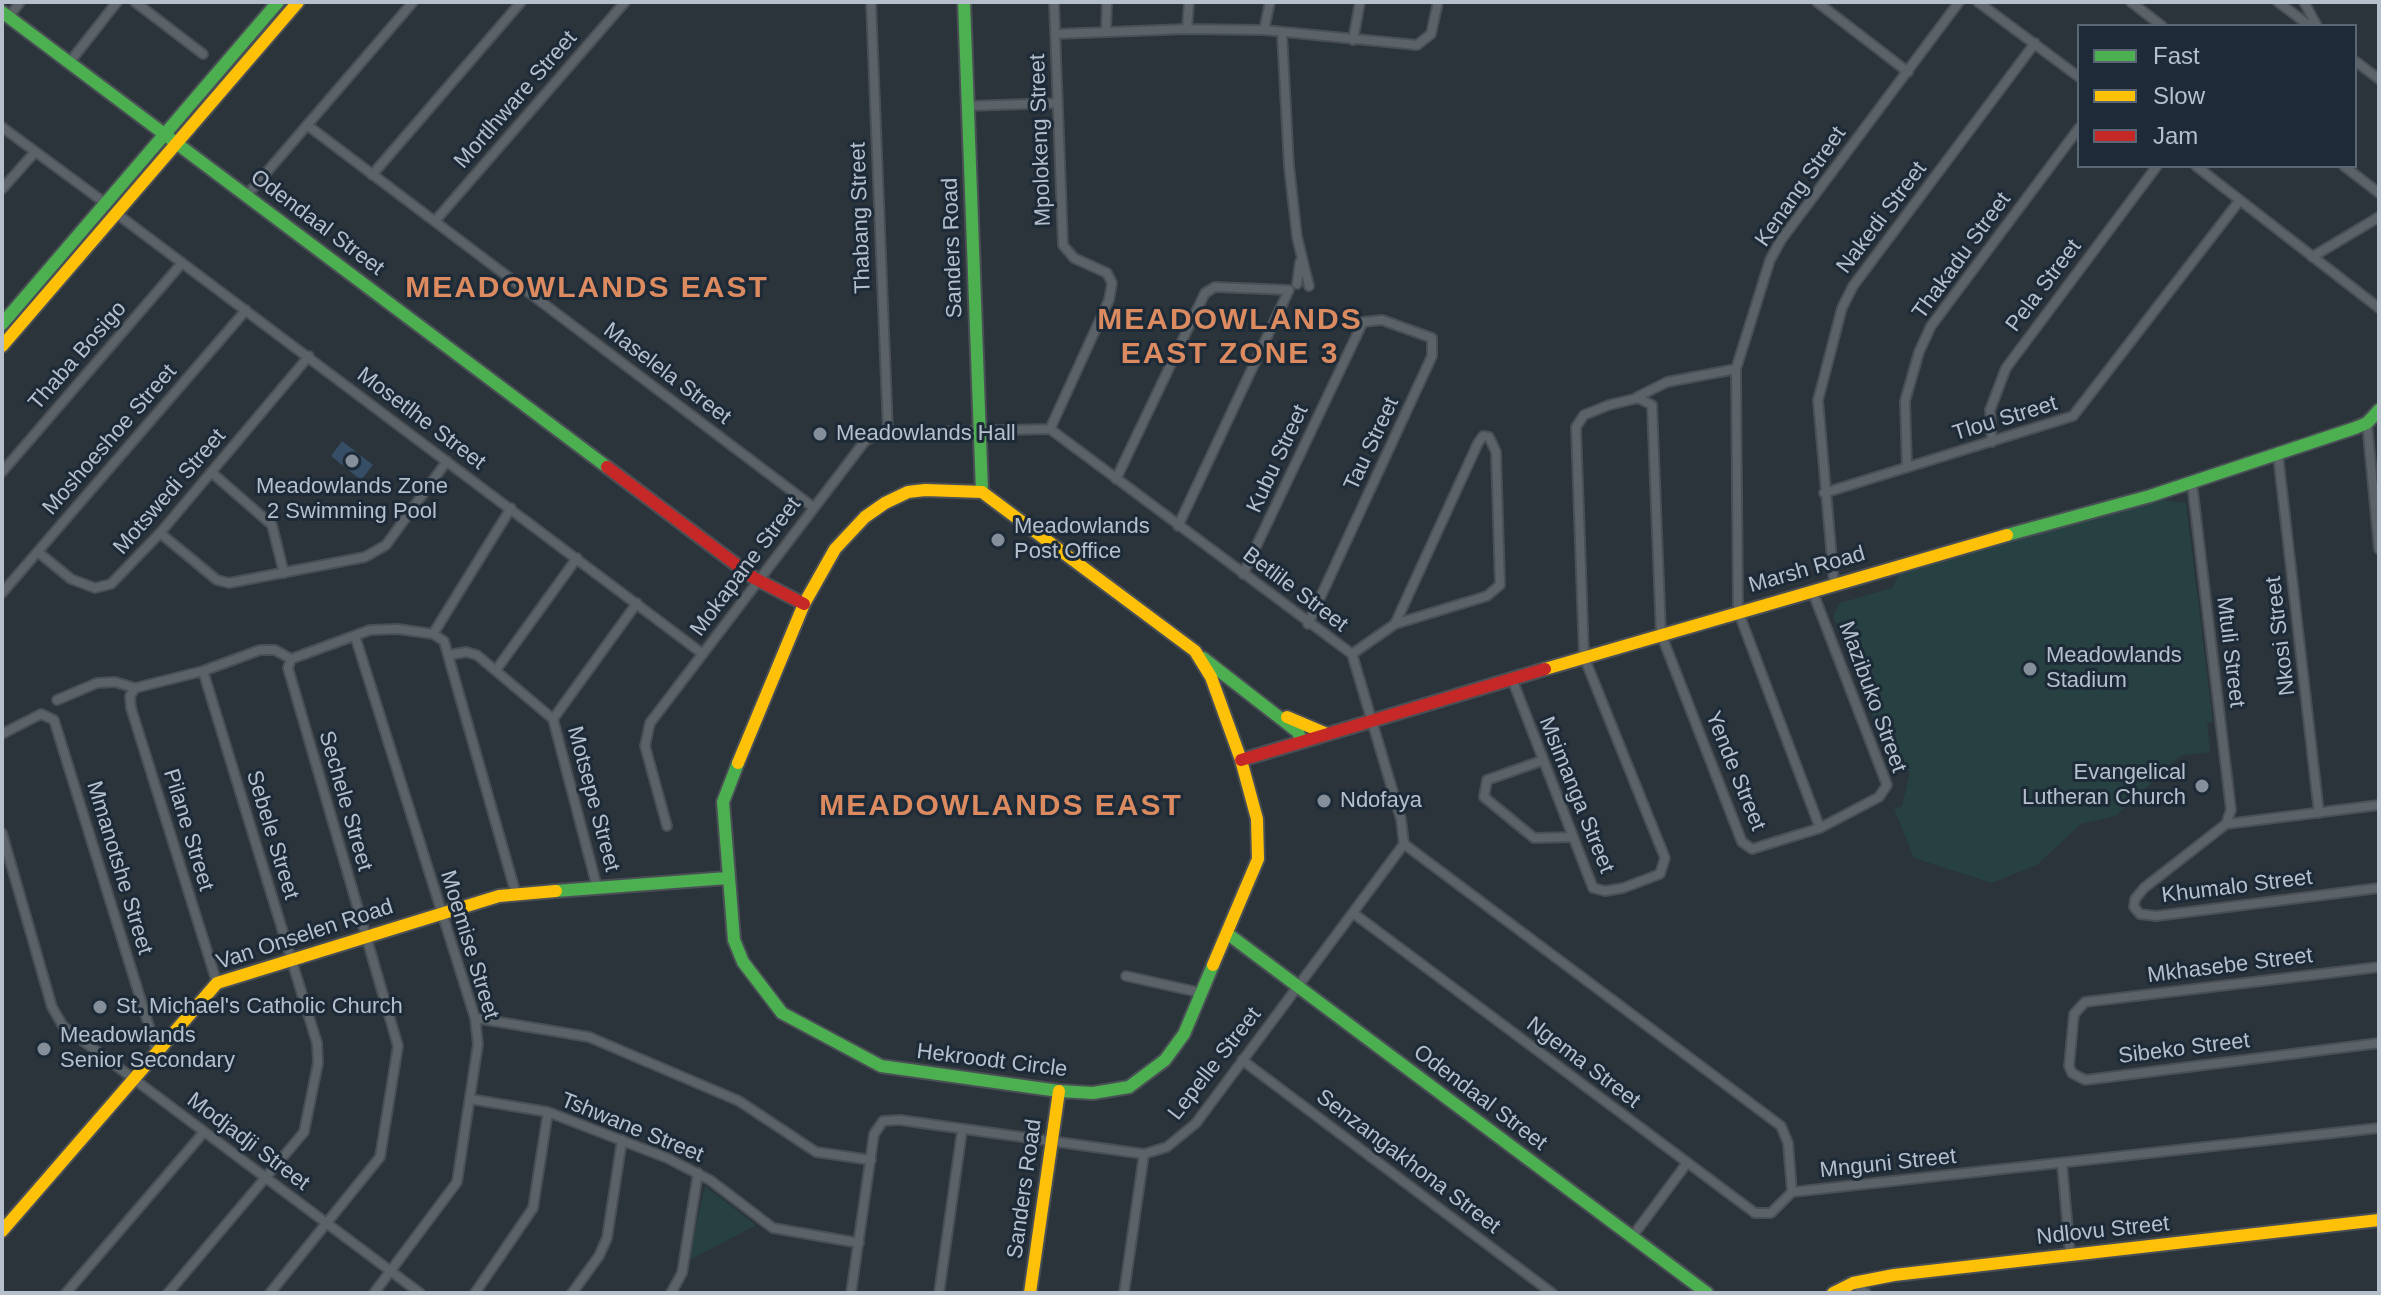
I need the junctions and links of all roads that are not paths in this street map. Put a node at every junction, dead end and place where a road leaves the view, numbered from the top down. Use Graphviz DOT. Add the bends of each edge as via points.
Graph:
graph roads {
  1 [pos="20,2"];
  2 [pos="117,2"];
  3 [pos="135,2"];
  4 [pos="278,2"];
  5 [pos="298,2"];
  6 [pos="413,2"];
  7 [pos="521,2"];
  8 [pos="625,2"];
  9 [pos="871,2"];
  10 [pos="964,2"];
  11 [pos="1054,2"];
  12 [pos="1107,2"];
  13 [pos="1189,2"];
  14 [pos="1270,2"];
  15 [pos="1360,2"];
  16 [pos="1438,2"];
  17 [pos="1817,2"];
  18 [pos="1959,2"];
  19 [pos="1978,2"];
  20 [pos="2131,2"];
  21 [pos="2278,2"];
  22 [pos="2304,2"];
  23 [pos="5,15"];
  24 [pos="2159,24"];
  25 [pos="2307,24"];
  26 [pos="2316,24"];
  27 [pos="1187,29"];
  28 [pos="1264,30"];
  29 [pos="1106,31"];
  30 [pos="1056,34"];
  31 [pos="1282,34"];
  32 [pos="1353,40"];
  33 [pos="2035,43"];
  34 [pos="203,54"];
  35 [pos="2357,62"];
  36 [pos="69,63"];
  37 [pos="1908,72"];
  38 [pos="2077,75"];
  39 [pos="2379,79"];
  40 [pos="1058,103"];
  41 [pos="967,106"];
  42 [pos="307,125"];
  43 [pos="2,127"];
  44 [pos="2077,131"];
  45 [pos="164,134"];
  46 [pos="177,144"];
  47 [pos="35,152"];
  48 [pos="2156,168"];
  49 [pos="2199,168"];
  50 [pos="2347,168"];
  51 [pos="372,175"];
  52 [pos="2,189"];
  53 [pos="2379,193"];
  54 [pos="247,195"];
  55 [pos="2240,200"];
  56 [pos="105,203"];
  57 [pos="117,214"];
  58 [pos="2379,217"];
  59 [pos="435,221"];
  60 [pos="1301,253"];
  61 [pos="2312,257"];
  62 [pos="182,263"];
  63 [pos="1297,284"];
  64 [pos="1309,286"];
  65 [pos="2379,308"];
  66 [pos="246,310"];
  67 [pos="1369,319"];
  68 [pos="2,324"];
  69 [pos="2,346"];
  70 [pos="309,356"];
  71 [pos="1736,369"];
  72 [pos="1633,399"];
  73 [pos="2379,410"];
  74 [pos="2371,427"];
  75 [pos="1050,429"];
  76 [pos="980,431"];
  77 [pos="888,432"];
  78 [pos="1992,442"];
  79 [pos="2278,455"];
  80 [pos="447,461"];
  81 [pos="1907,467"];
  82 [pos="2,472"];
  83 [pos="211,472"];
  84 [pos="1116,479"];
  85 [pos="2192,483"];
  86 [pos="982,492"];
  87 [pos="1824,493"];
  88 [pos="813,507"];
  89 [pos="511,508"];
  90 [pos="1178,526"];
  91 [pos="160,533"];
  92 [pos="2378,536"];
  93 [pos="2379,549"];
  94 [pos="38,552"];
  95 [pos="577,558"];
  96 [pos="284,573"];
  97 [pos="1243,574"];
  98 [pos="759,582"];
  99 [pos="1834,583"];
  100 [pos="1812,590"];
  101 [pos="2,593"];
  102 [pos="637,603"];
  103 [pos="804,604"];
  104 [pos="1738,611"];
  105 [pos="1308,624"];
  106 [pos="1395,624"];
  107 [pos="433,634"];
  108 [pos="1661,634"];
  109 [pos="355,636"];
  110 [pos="1195,651"];
  111 [pos="703,654"];
  112 [pos="1352,654"];
  113 [pos="449,655"];
  114 [pos="1584,657"];
  115 [pos="291,659"];
  116 [pos="496,670"];
  117 [pos="203,671"];
  118 [pos="1512,679"];
  119 [pos="135,688"];
  120 [pos="57,700"];
  121 [pos="1269,709"];
  122 [pos="553,719"];
  123 [pos="1373,719"];
  124 [pos="2,734"];
  125 [pos="1327,734"];
  126 [pos="1301,741"];
  127 [pos="1241,760"];
  128 [pos="1541,761"];
  129 [pos="2379,805"];
  130 [pos="2319,813"];
  131 [pos="2226,824"];
  132 [pos="667,826"];
  133 [pos="1820,828"];
  134 [pos="2,833"];
  135 [pos="1571,837"];
  136 [pos="1404,844"];
  137 [pos="727,878"];
  138 [pos="597,887"];
  139 [pos="2379,888"];
  140 [pos="516,894"];
  141 [pos="439,913"];
  142 [pos="1353,913"];
  143 [pos="1228,934"];
  144 [pos="365,935"];
  145 [pos="290,959"];
  146 [pos="2379,967"];
  147 [pos="1126,976"];
  148 [pos="217,983"];
  149 [pos="1298,986"];
  150 [pos="1202,993"];
  151 [pos="2085,1002"];
  152 [pos="475,1018"];
  153 [pos="2379,1043"];
  154 [pos="157,1052"];
  155 [pos="1242,1060"];
  156 [pos="133,1079"];
  157 [pos="1059,1091"];
  158 [pos="470,1099"];
  159 [pos="548,1112"];
  160 [pos="2379,1128"];
  161 [pos="962,1131"];
  162 [pos="204,1132"];
  163 [pos="622,1140"];
  164 [pos="1051,1141"];
  165 [pos="1144,1154"];
  166 [pos="871,1160"];
  167 [pos="1687,1163"];
  168 [pos="2062,1164"];
  169 [pos="698,1173"];
  170 [pos="266,1179"];
  171 [pos="1792,1192"];
  172 [pos="2379,1220"];
  173 [pos="328,1226"];
  174 [pos="2,1231"];
  175 [pos="1632,1237"];
  176 [pos="859,1243"];
  177 [pos="2070,1253"];
  178 [pos="392,1272"];
  179 [pos="1853,1283"];
  180 [pos="1127,1291"];
  181 [pos="66,1293"];
  182 [pos="168,1293"];
  183 [pos="270,1293"];
  184 [pos="374,1293"];
  185 [pos="420,1293"];
  186 [pos="475,1293"];
  187 [pos="572,1293"];
  188 [pos="671,1293"];
  189 [pos="851,1293"];
  190 [pos="939,1293"];
  191 [pos="1030,1293"];
  192 [pos="1552,1293"];
  193 [pos="1707,1293"];
  194 [pos="1833,1293"];
  195 [pos="1866,1293"];
  1 -- 23 [label="street"];
  2 -- 36 [label="street"];
  3 -- 34 [label="street"];
  4 -- 45 [label="street"];
  5 -- 46 [label="street"];
  6 -- 42 [label="street"];
  7 -- 51 [label="street"];
  8 -- 59 [label="street, Mortlhware Street"];
  9 -- 77 [label="street, Thabang Street"];
  10 -- 41 [label="street, Sanders Road"];
  11 -- 30 [label="street, Mpolokeng Street"];
  12 -- 29 [label="street"];
  13 -- 27 [label="street"];
  14 -- 28 [label="street"];
  15 -- 32 [label="street"];
  16 -- 32 [label="street" via="1433,29 1422,44"];
  17 -- 37 [label="street"];
  18 -- 37 [label="street, Kenang Street"];
  19 -- 33 [label="street"];
  20 -- 24 [label="street"];
  21 -- 25 [label="street"];
  22 -- 26 [label="street"];
  23 -- 36 [label="street, Odendaal Street"];
  27 -- 28 [label="street"];
  27 -- 29 [label="street"];
  28 -- 31 [label="street"];
  29 -- 30 [label="street"];
  30 -- 40 [label="street, Mpolokeng Street"];
  31 -- 32 [label="street"];
  31 -- 60 [label="street" via="1289,166"];
  33 -- 38 [label="street"];
  33 -- 87 [label="street, Nakedi Street" via="1846,298 1819,393"];
  35 -- 39 [label="street"];
  36 -- 45 [label="street, Odendaal Street"];
  37 -- 71 [label="street, Kenang Street" via="1773,253"];
  40 -- 41 [label="street"];
  40 -- 75 [label="street, Mpolokeng Street" via="1063,245 1074,258 1107,273 1112,283"];
  41 -- 76 [label="street, Sanders Road"];
  42 -- 51 [label="street, Maselela Street"];
  42 -- 54 [label="street"];
  43 -- 47 [label="street"];
  44 -- 81 [label="street, Thakadu Street" via="1931,326 1905,401"];
  45 -- 46 [label="street, Odendaal Street"];
  45 -- 56 [label="street"];
  46 -- 54 [label="street, Odendaal Street"];
  46 -- 57 [label="street"];
  47 -- 52 [label="street"];
  47 -- 56 [label="street"];
  48 -- 78 [label="street, Pela Street" via="2006,368 1990,410"];
  49 -- 55 [label="street"];
  50 -- 53 [label="street"];
  51 -- 59 [label="street, Maselela Street"];
  54 -- 98 [label="street, Odendaal Street"];
  55 -- 61 [label="street"];
  55 -- 78 [label="street, Tlou Street" via="2079,411 2066,421"];
  56 -- 68 [label="street"];
  57 -- 62 [label="street, Mosetlhe Street"];
  57 -- 69 [label="street"];
  58 -- 61 [label="street"];
  59 -- 88 [label="street, Maselela Street"];
  60 -- 63 [label="street"];
  60 -- 64 [label="street"];
  61 -- 65 [label="street"];
  62 -- 66 [label="street, Mosetlhe Street"];
  62 -- 82 [label="street, Thaba Bosigo"];
  66 -- 70 [label="street, Mosetlhe Street"];
  66 -- 94 [label="street, Moshoeshoe Street"];
  67 -- 97 [label="street, Kubu Street" via="1363,322"];
  67 -- 105 [label="street, Tau Street" via="1432,338 1435,347"];
  70 -- 80 [label="street, Mosetlhe Street"];
  70 -- 83 [label="street, Motswedi Street"];
  71 -- 72 [label="street" via="1667,382"];
  71 -- 104 [label="street, Kenang Street"];
  72 -- 108 [label="street, Yende Street" via="1652,405"];
  72 -- 114 [label="street" via="1581,417 1575,439"];
  73 -- 74 [label="street, Marsh Road"];
  74 -- 79 [label="street, Marsh Road"];
  74 -- 92 [label="street"];
  75 -- 76 [label="street"];
  75 -- 84 [label="street, Betlile Street"];
  76 -- 77 [label="street"];
  76 -- 86 [label="street, Sanders Road"];
  77 -- 88 [label="street, Mokapane Street" via="865,441"];
  78 -- 81 [label="street, Tlou Street"];
  79 -- 85 [label="street, Marsh Road"];
  79 -- 130 [label="street, Nkosi Street"];
  80 -- 89 [label="street, Mosetlhe Street"];
  80 -- 96 [label="street" via="381,550"];
  81 -- 87 [label="street, Tlou Street"];
  83 -- 91 [label="street, Motswedi Street"];
  83 -- 96 [label="street" via="272,525"];
  84 -- 90 [label="street, Betlile Street"];
  84 -- 90 [label="street" via="1205,293 1215,287 1289,290"];
  85 -- 99 [label="street, Marsh Road"];
  85 -- 131 [label="street, Mtuli Street" via="2231,804"];
  86 -- 103 [label="street, Hekroodt Circle" via="925,490 885,503 835,549"];
  86 -- 110 [label="street, Hekroodt Circle"];
  87 -- 99 [label="street, Nakedi Street"];
  88 -- 98 [label="street, Mokapane Street"];
  89 -- 95 [label="street, Mosetlhe Street"];
  89 -- 107 [label="street"];
  90 -- 97 [label="street, Betlile Street"];
  91 -- 94 [label="street, Motswedi Street" via="104,587 71,579"];
  91 -- 96 [label="street" via="223,582"];
  92 -- 93 [label="street"];
  94 -- 101 [label="street, Moshoeshoe Street"];
  95 -- 102 [label="street, Mosetlhe Street"];
  95 -- 116 [label="street"];
  97 -- 105 [label="street, Betlile Street"];
  98 -- 103 [label="street, Odendaal Street"];
  98 -- 111 [label="street, Mokapane Street"];
  99 -- 100 [label="street, Marsh Road"];
  100 -- 104 [label="street, Marsh Road"];
  100 -- 133 [label="street, Mazibuko Street" via="1887,780 1879,797"];
  102 -- 111 [label="street, Mosetlhe Street"];
  102 -- 122 [label="street, Motsepe Street"];
  103 -- 137 [label="street, Hekroodt Circle" via="724,794"];
  104 -- 108 [label="street, Marsh Road"];
  104 -- 133 [label="street"];
  105 -- 112 [label="street, Betlile Street"];
  106 -- 106 [label="street" via="1487,596 1500,585 1496,452 1483,436"];
  106 -- 112 [label="street"];
  107 -- 109 [label="street" via="382,629"];
  107 -- 113 [label="street" via="444,641"];
  108 -- 114 [label="street, Marsh Road"];
  108 -- 133 [label="street, Yende Street" via="1744,844 1759,849"];
  109 -- 115 [label="street"];
  109 -- 141 [label="street, Moemise Street"];
  110 -- 121 [label="street"];
  110 -- 127 [label="street, Hekroodt Circle" via="1211,677"];
  111 -- 132 [label="street, Mokapane Street" via="645,736"];
  112 -- 123 [label="street, Betlile Street"];
  113 -- 116 [label="street" via="477,655"];
  113 -- 140 [label="street"];
  114 -- 118 [label="street, Marsh Road"];
  114 -- 135 [label="street, Msimanga Street" via="1665,858 1664,868 1656,877 1598,890 1589,883"];
  115 -- 117 [label="street" via="275,650 260,650"];
  115 -- 144 [label="street, Sechele Street" via="288,668"];
  116 -- 122 [label="street"];
  117 -- 119 [label="street"];
  117 -- 145 [label="street, Sebele Street"];
  118 -- 123 [label="street, Marsh Road"];
  118 -- 128 [label="street, Msimanga Street"];
  119 -- 120 [label="street" via="97,683"];
  119 -- 148 [label="street, Pilane Street" via="131,708"];
  121 -- 125 [label="street"];
  121 -- 126 [label="street" via="1298,732"];
  122 -- 138 [label="street, Motsepe Street"];
  123 -- 125 [label="street, Marsh Road"];
  123 -- 136 [label="street, Betlile Street"];
  124 -- 154 [label="street, Mmanotshe Street" via="41,714 54,720"];
  125 -- 126 [label="street, Marsh Road"];
  126 -- 127 [label="street, Marsh Road"];
  127 -- 143 [label="street, Hekroodt Circle" via="1260,844"];
  128 -- 135 [label="street, Msimanga Street"];
  128 -- 135 [label="street" via="1487,780 1484,797 1534,838"];
  129 -- 130 [label="street"];
  130 -- 131 [label="street"];
  131 -- 139 [label="street, Khumalo Street" via="2137,895 2134,907 2140,914"];
  134 -- 156 [label="street, Modjadji Street" via="57,1018"];
  136 -- 142 [label="street"];
  136 -- 171 [label="street, Mnguni Street" via="1781,1126 1788,1143"];
  137 -- 138 [label="street, Van Onselen Road"];
  137 -- 157 [label="street, Hekroodt Circle" via="737,951 773,1004 794,1021 881,1066"];
  138 -- 140 [label="street, Van Onselen Road"];
  140 -- 141 [label="street, Van Onselen Road"];
  141 -- 144 [label="street, Van Onselen Road"];
  141 -- 152 [label="street, Moemise Street"];
  142 -- 149 [label="street"];
  142 -- 167 [label="street, Ngema Street"];
  143 -- 149 [label="street, Odendaal Street"];
  143 -- 150 [label="street, Hekroodt Circle"];
  144 -- 145 [label="street, Van Onselen Road"];
  144 -- 173 [label="street, Sechele Street" via="397,1039 397,1059 383,1151"];
  145 -- 148 [label="street, Van Onselen Road"];
  145 -- 170 [label="street, Sebele Street" via="317,1043 318,1063 304,1132"];
  146 -- 151 [label="street, Mkhasebe Street"];
  147 -- 150 [label="street"];
  148 -- 154 [label="street, Van Onselen Road"];
  149 -- 155 [label="street, Lepelle Street"];
  149 -- 175 [label="street, Odendaal Street"];
  150 -- 157 [label="street, Hekroodt Circle" via="1176,1046 1141,1080 1103,1093"];
  151 -- 153 [label="street, Sibeko Street" via="2074,1014 2068,1062 2072,1073 2085,1080"];
  152 -- 158 [label="street, Moemise Street" via="478,1054"];
  152 -- 166 [label="street" via="589,1037 739,1101 816,1152"];
  154 -- 156 [label="street, Van Onselen Road"];
  155 -- 165 [label="street, Lepelle Street" via="1181,1138"];
  155 -- 192 [label="street, Senzangakhona Street"];
  156 -- 162 [label="street, Modjadji Street"];
  156 -- 174 [label="street, Van Onselen Road"];
  157 -- 164 [label="street, Sanders Road"];
  158 -- 159 [label="street, Tshwane Street"];
  158 -- 178 [label="street, Moemise Street" via="454,1190"];
  159 -- 163 [label="street, Tshwane Street"];
  159 -- 186 [label="street" via="529,1217"];
  160 -- 168 [label="street, Mnguni Street"];
  161 -- 164 [label="street"];
  161 -- 166 [label="street" via="891,1120 877,1127"];
  161 -- 190 [label="street"];
  162 -- 170 [label="street, Modjadji Street"];
  162 -- 181 [label="street"];
  163 -- 169 [label="street, Tshwane Street"];
  163 -- 187 [label="street" via="607,1238"];
  164 -- 165 [label="street"];
  164 -- 191 [label="street, Sanders Road"];
  165 -- 180 [label="street"];
  166 -- 176 [label="street"];
  167 -- 171 [label="street, Ngema Street" via="1760,1215 1776,1210"];
  167 -- 175 [label="street"];
  168 -- 171 [label="street, Mnguni Street"];
  168 -- 177 [label="street"];
  169 -- 176 [label="street, Tshwane Street" via="773,1228"];
  169 -- 188 [label="street" via="682,1273"];
  170 -- 173 [label="street, Modjadji Street"];
  170 -- 182 [label="street, Sebele Street"];
  172 -- 177 [label="street, Ndlovu Street"];
  173 -- 178 [label="street, Modjadji Street"];
  173 -- 183 [label="street, Sechele Street"];
  175 -- 193 [label="street, Odendaal Street"];
  176 -- 189 [label="street"];
  177 -- 179 [label="street, Ndlovu Street"];
  178 -- 184 [label="street, Moemise Street"];
  178 -- 185 [label="street, Modjadji Street"];
  179 -- 194 [label="street, Ndlovu Street"];
  179 -- 195 [label="street"];
}
